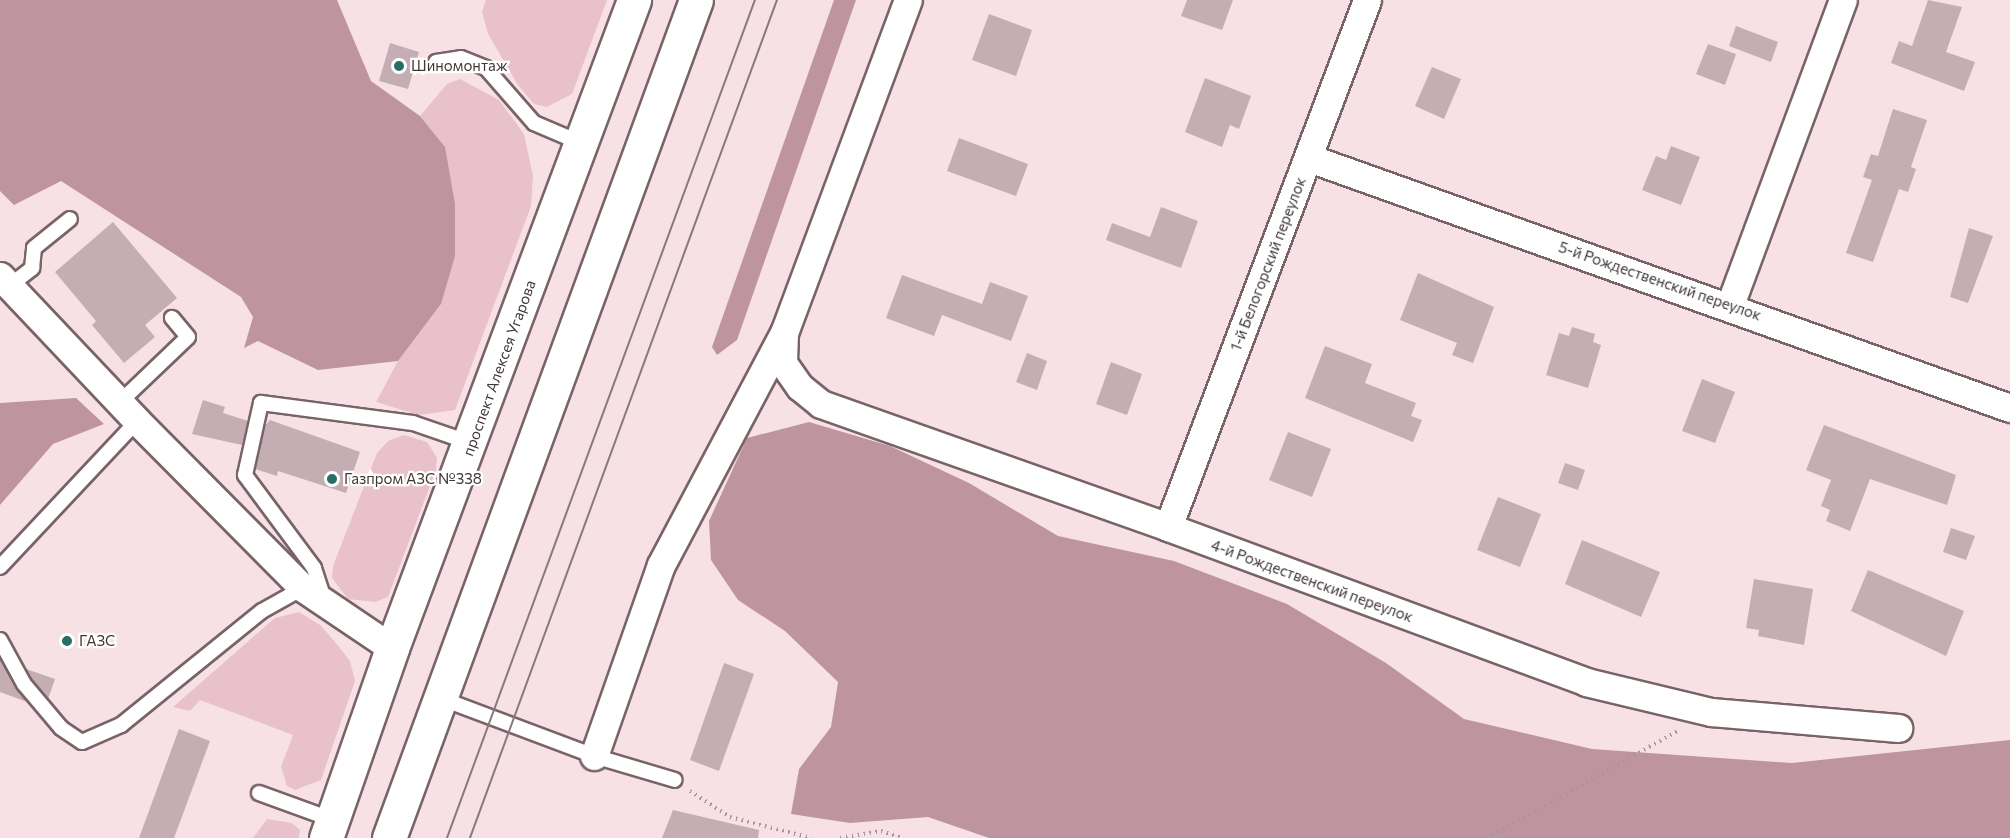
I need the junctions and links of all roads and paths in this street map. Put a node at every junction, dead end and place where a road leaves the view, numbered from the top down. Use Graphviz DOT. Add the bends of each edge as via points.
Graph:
graph roads {
  1 [pos="634,0"];
  2 [pos="696,0"];
  3 [pos="908,0"];
  4 [pos="1367,0"];
  5 [pos="1843,0"];
  6 [pos="436,62"];
  7 [pos="582,143"];
  8 [pos="1309,158"];
  9 [pos="70,219"];
  10 [pos="4,281"];
  11 [pos="1730,305"];
  12 [pos="172,318"];
  13 [pos="784,333"];
  14 [pos="2010,408"];
  15 [pos="128,412"];
  16 [pos="472,443"];
  17 [pos="1168,527"];
  18 [pos="0,567"];
  19 [pos="303,588"];
  20 [pos="326,607"];
  21 [pos="0,640"];
  22 [pos="392,648"];
  23 [pos="440,698"];
  24 [pos="1711,712"];
  25 [pos="1898,728"];
  26 [pos="594,756"];
  27 [pos="675,780"];
  28 [pos="259,793"];
  29 [pos="329,829"];
  30 [pos="389,838"];
  31 [pos="811,838"];
  32 [pos="840,838"];
  33 [pos="903,838"];
  34 [pos="1487,838"];
  1 -- 7 [label="main road, проспект Алексея Угарова"];
  2 -- 23 [label="main road"];
  3 -- 13 [label="street"];
  4 -- 8 [label="street, 1-й Белогорский переулок"];
  5 -- 11 [label="street"];
  6 -- 7 [label="lane" via="461,58 486,68 534,123"];
  7 -- 16 [label="main road, проспект Алексея Угарова"];
  8 -- 11 [label="street, 5-й Рождественский переулок"];
  8 -- 17 [label="street, 1-й Белогорский переулок"];
  9 -- 10 [label="lane" via="34,248 32,268"];
  10 -- 15 [label="street"];
  11 -- 14 [label="street, 5-й Рождественский переулок"];
  12 -- 15 [label="lane" via="188,337"];
  13 -- 17 [label="street, 4-й Рождественский переулок" via="783,363 800,387 821,404"];
  13 -- 26 [label="street" via="661,565"];
  15 -- 18 [label="lane"];
  15 -- 19 [label="street"];
  16 -- 20 [label="lane" via="413,423 261,403 245,475 314,568"];
  16 -- 22 [label="main road, проспект Алексея Угарова"];
  17 -- 24 [label="street, 4-й Рождественский переулок" via="1586,682"];
  19 -- 20 [label="street"];
  19 -- 21 [label="lane" via="262,611 121,725 82,742 61,728 24,684"];
  20 -- 22 [label="street"];
  22 -- 29 [label="main road, проспект Алексея Угарова"];
  23 -- 26 [label="lane"];
  23 -- 30 [label="main road"];
  24 -- 25 [label="street, 4-й Рождественский переулок"];
  24 -- 34 [label="path"];
  26 -- 27 [label="lane"];
  27 -- 31 [label="path" via="730,817"];
  28 -- 29 [label="lane"];
  32 -- 33 [label="path" via="881,831"];
}
